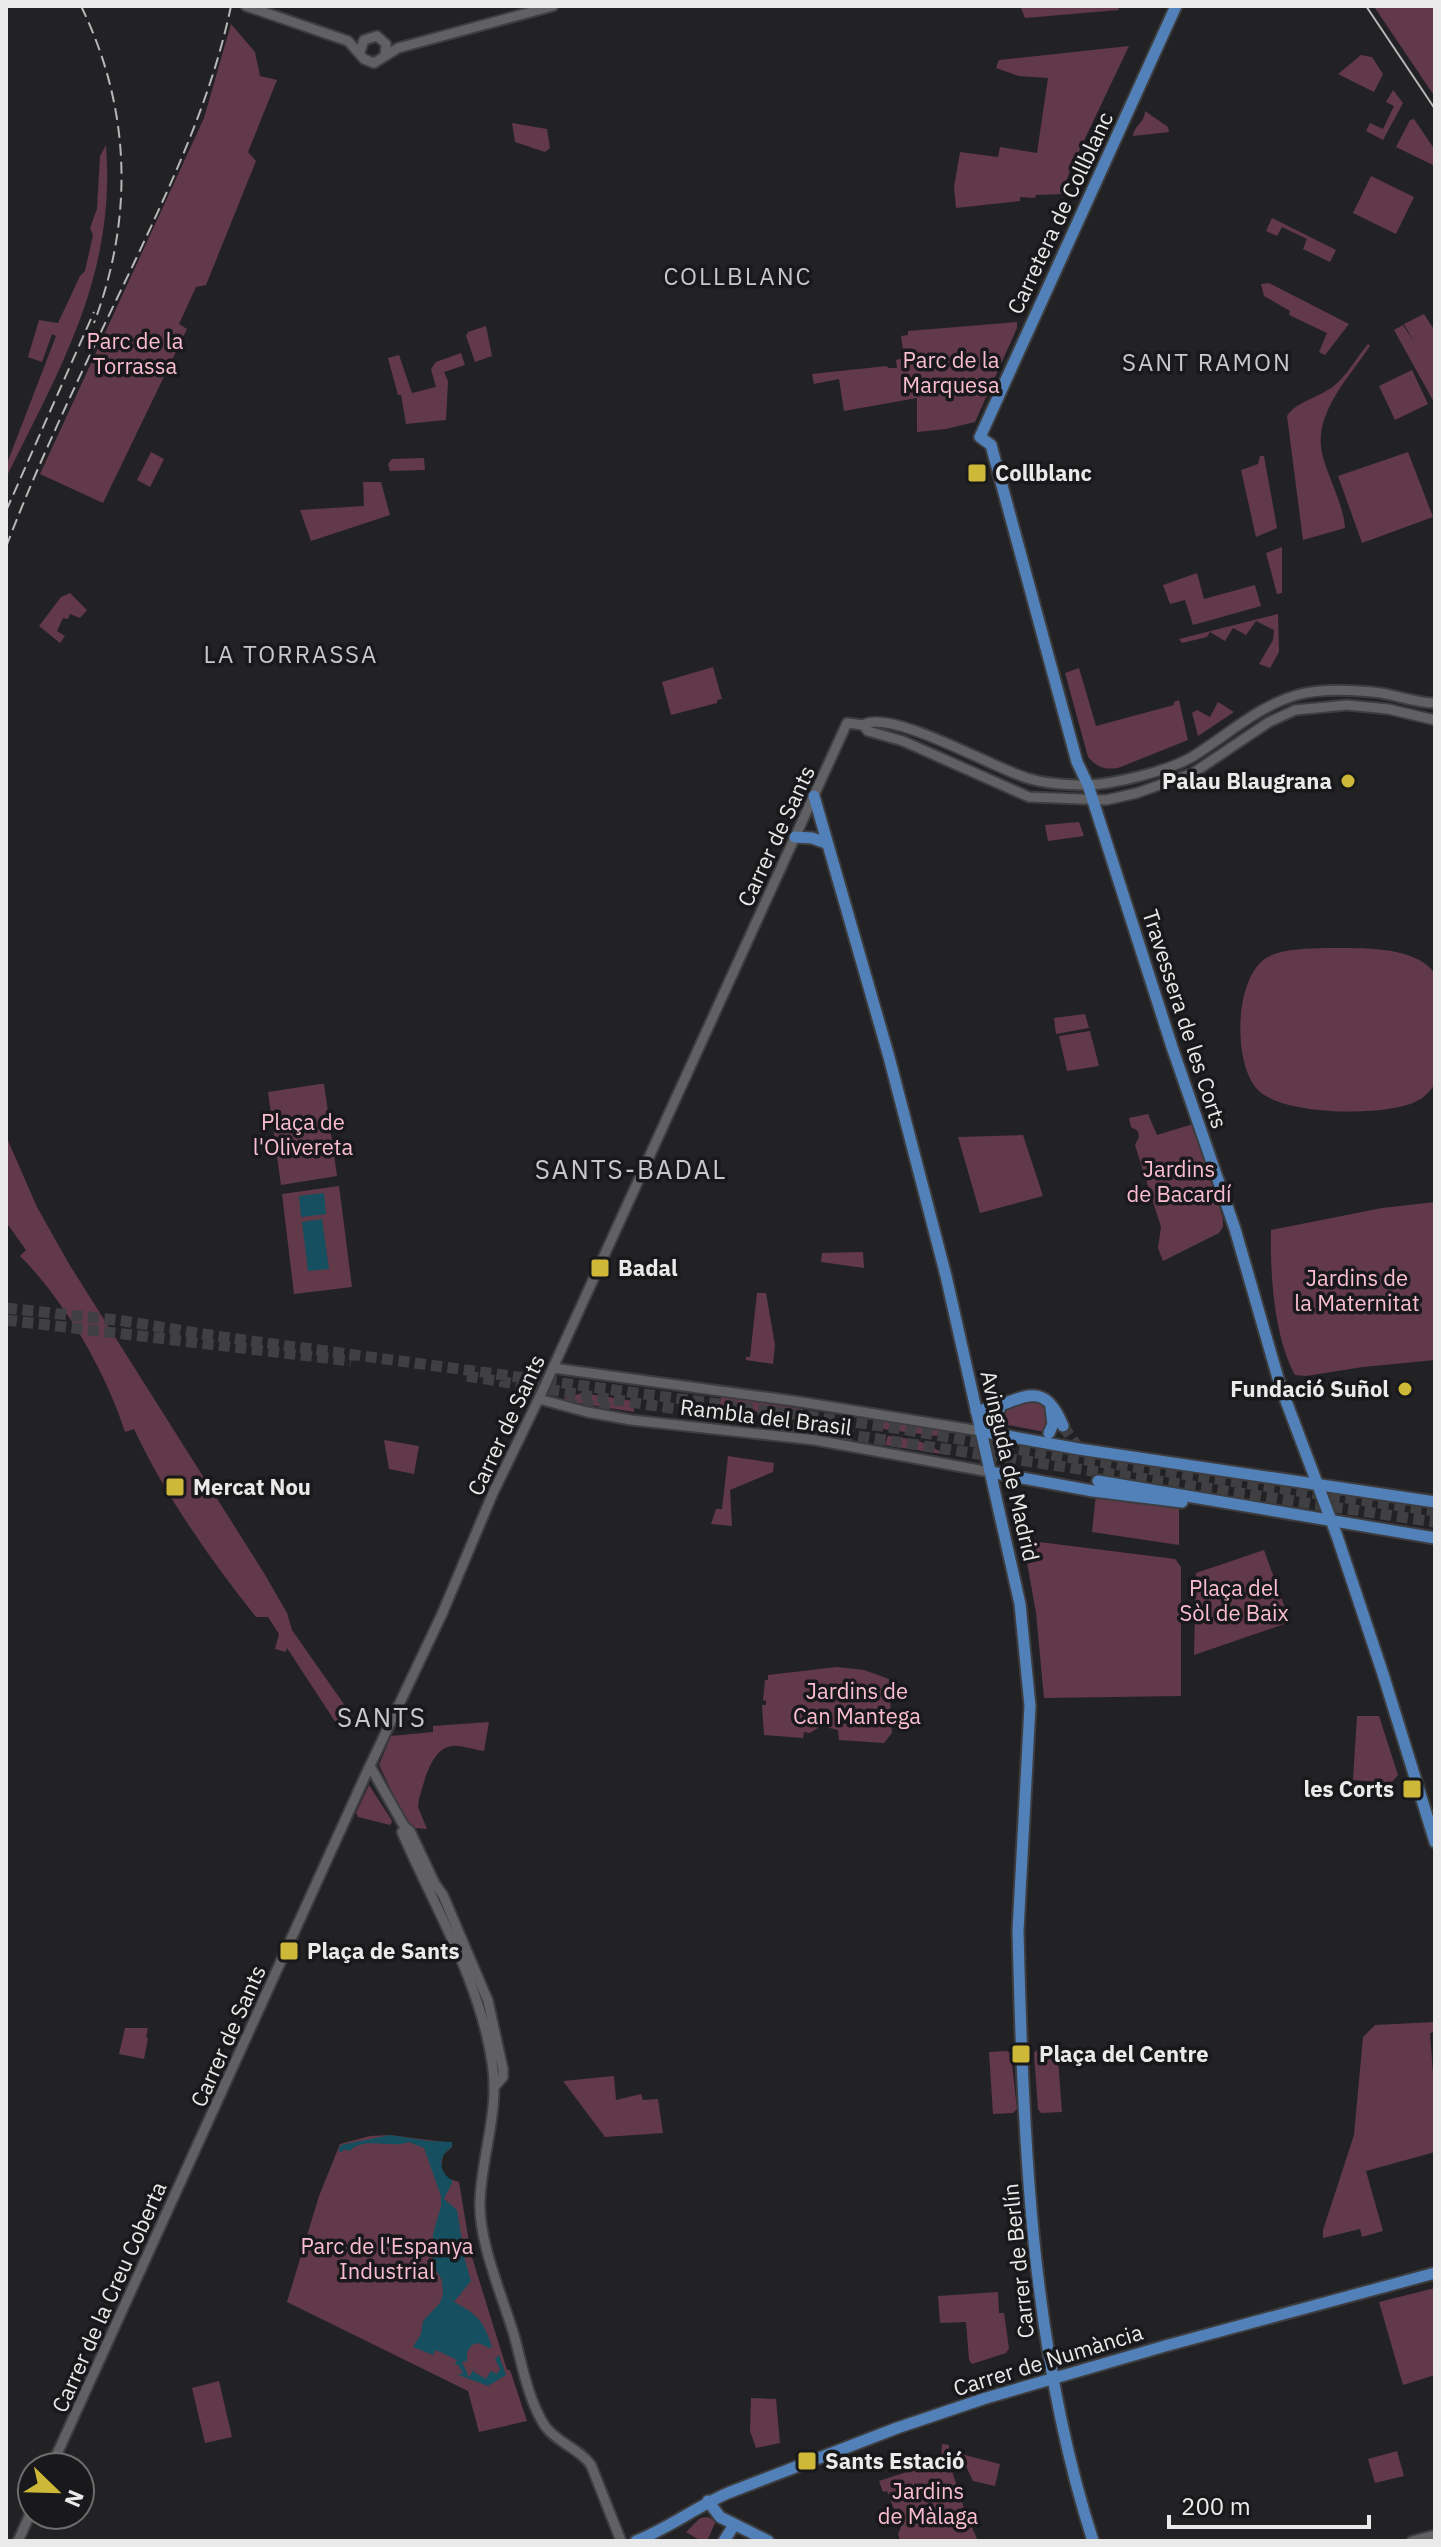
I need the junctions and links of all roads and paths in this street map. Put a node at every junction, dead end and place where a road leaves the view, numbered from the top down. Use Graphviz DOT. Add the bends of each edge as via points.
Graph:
graph roads {
  1 [pos="246,6"];
  2 [pos="553,6"];
  3 [pos="1176,6"];
  4 [pos="263,9"];
  5 [pos="364,40"];
  6 [pos="348,41"];
  7 [pos="384,41"];
  8 [pos="398,48"];
  9 [pos="360,52"];
  10 [pos="385,56"];
  11 [pos="980,437"];
  12 [pos="1293,697"];
  13 [pos="1435,703"];
  14 [pos="1293,711"];
  15 [pos="1435,720"];
  16 [pos="863,725"];
  17 [pos="949,746"];
  18 [pos="1198,753"];
  19 [pos="942,759"];
  20 [pos="1207,765"];
  21 [pos="1078,767"];
  22 [pos="1069,784"];
  23 [pos="1088,785"];
  24 [pos="814,796"];
  25 [pos="1092,800"];
  26 [pos="795,837"];
  27 [pos="826,843"];
  28 [pos="553,1368"];
  29 [pos="539,1399"];
  30 [pos="1050,1403"];
  31 [pos="1000,1405"];
  32 [pos="976,1411"];
  33 [pos="1063,1426"];
  34 [pos="980,1431"];
  35 [pos="1049,1433"];
  36 [pos="1003,1435"];
  37 [pos="990,1472"];
  38 [pos="1098,1481"];
  39 [pos="1316,1483"];
  40 [pos="1219,1502"];
  41 [pos="1435,1502"];
  42 [pos="1331,1522"];
  43 [pos="1435,1538"];
  44 [pos="370,1766"];
  45 [pos="402,1832"];
  46 [pos="1435,1842"];
  47 [pos="495,2086"];
  48 [pos="1026,2116"];
  49 [pos="200,2143"];
  50 [pos="1435,2273"];
  51 [pos="1053,2379"];
  52 [pos="58,2451"];
  53 [pos="708,2501"];
  54 [pos="734,2525"];
  55 [pos="1435,2535"];
  56 [pos="621,2541"];
  57 [pos="636,2541"];
  58 [pos="724,2541"];
  59 [pos="768,2541"];
  60 [pos="1093,2541"];
  61 [pos="1412,2541"];
  1 -- 4 [label="street"];
  2 -- 8 [label="street"];
  3 -- 11 [label="main road, Carretera de Collblanc"];
  4 -- 6 [label="street"];
  5 -- 6 [label="street"];
  5 -- 7 [label="street" via="373,36"];
  5 -- 9 [label="street"];
  6 -- 9 [label="street"];
  7 -- 8 [label="street"];
  7 -- 10 [label="street"];
  8 -- 10 [label="street"];
  9 -- 10 [label="street" via="370,62"];
  11 -- 21 [label="main road, Travessera de les Corts" via="991,445"];
  12 -- 13 [label="street" via="1366,692"];
  12 -- 14 [label="street"];
  12 -- 18 [label="street"];
  14 -- 15 [label="street" via="1347,705"];
  14 -- 20 [label="street"];
  16 -- 17 [label="street" via="890,722"];
  16 -- 19 [label="street"];
  16 -- 24 [label="street, Carrer de Sants" via="847,723"];
  17 -- 19 [label="street"];
  17 -- 22 [label="street" via="1024,777"];
  18 -- 20 [label="street"];
  18 -- 23 [label="street" via="1129,779"];
  19 -- 25 [label="street" via="1029,797"];
  20 -- 25 [label="street" via="1137,793"];
  21 -- 22 [label="street" via="1078,779"];
  21 -- 23 [label="main road, Travessera de les Corts"];
  22 -- 23 [label="street"];
  23 -- 25 [label="main road, Travessera de les Corts"];
  24 -- 26 [label="street, Carrer de Sants"];
  24 -- 27 [label="main road, Avinguda de Madrid"];
  25 -- 39 [label="main road, Travessera de les Corts"];
  26 -- 27 [label="main road"];
  26 -- 28 [label="street, Carrer de Sants"];
  27 -- 32 [label="main road, Avinguda de Madrid" via="946,1276"];
  28 -- 29 [label="street, Carrer de Sants"];
  28 -- 34 [label="street, Rambla del Brasil"];
  29 -- 37 [label="street, Rambla del Brasil" via="631,1420 854,1446"];
  29 -- 44 [label="street, Carrer de Sants"];
  30 -- 31 [label="main road" via="1032,1394"];
  30 -- 33 [label="main road"];
  30 -- 35 [label="main road"];
  31 -- 32 [label="main road"];
  31 -- 36 [label="main road" via="997,1420"];
  32 -- 34 [label="main road, Avinguda de Madrid"];
  34 -- 36 [label="main road"];
  34 -- 37 [label="main road, Avinguda de Madrid"];
  36 -- 39 [label="main road"];
  37 -- 40 [label="main road" via="1134,1497"];
  37 -- 48 [label="main road, Avinguda de Madrid" via="1017,1585 1028,1671 1029,1752 1018,1931"];
  38 -- 40 [label="main road"];
  39 -- 41 [label="main road"];
  39 -- 42 [label="main road, Travessera de les Corts"];
  40 -- 42 [label="main road"];
  42 -- 43 [label="main road"];
  42 -- 46 [label="main road, Travessera de les Corts"];
  44 -- 47 [label="street" via="443,1895 485,1992 503,2077"];
  44 -- 49 [label="street, Carrer de Sants"];
  45 -- 47 [label="street" via="469,1975 487,2032"];
  47 -- 56 [label="street" via="480,2214 491,2259 546,2426 582,2455 597,2476"];
  48 -- 51 [label="main road, Carrer de Berlín" via="1037,2272"];
  49 -- 52 [label="street, Carrer de la Creu Coberta"];
  50 -- 51 [label="main road, Carrer de Numància"];
  51 -- 53 [label="main road, Carrer de Numància" via="908,2424"];
  51 -- 60 [label="main road, Carrer de Berlín"];
  53 -- 54 [label="main road" via="716,2514"];
  53 -- 57 [label="main road, Carrer de Numància"];
  54 -- 58 [label="main road"];
  54 -- 59 [label="main road"];
  55 -- 61 [label="street"];
}
